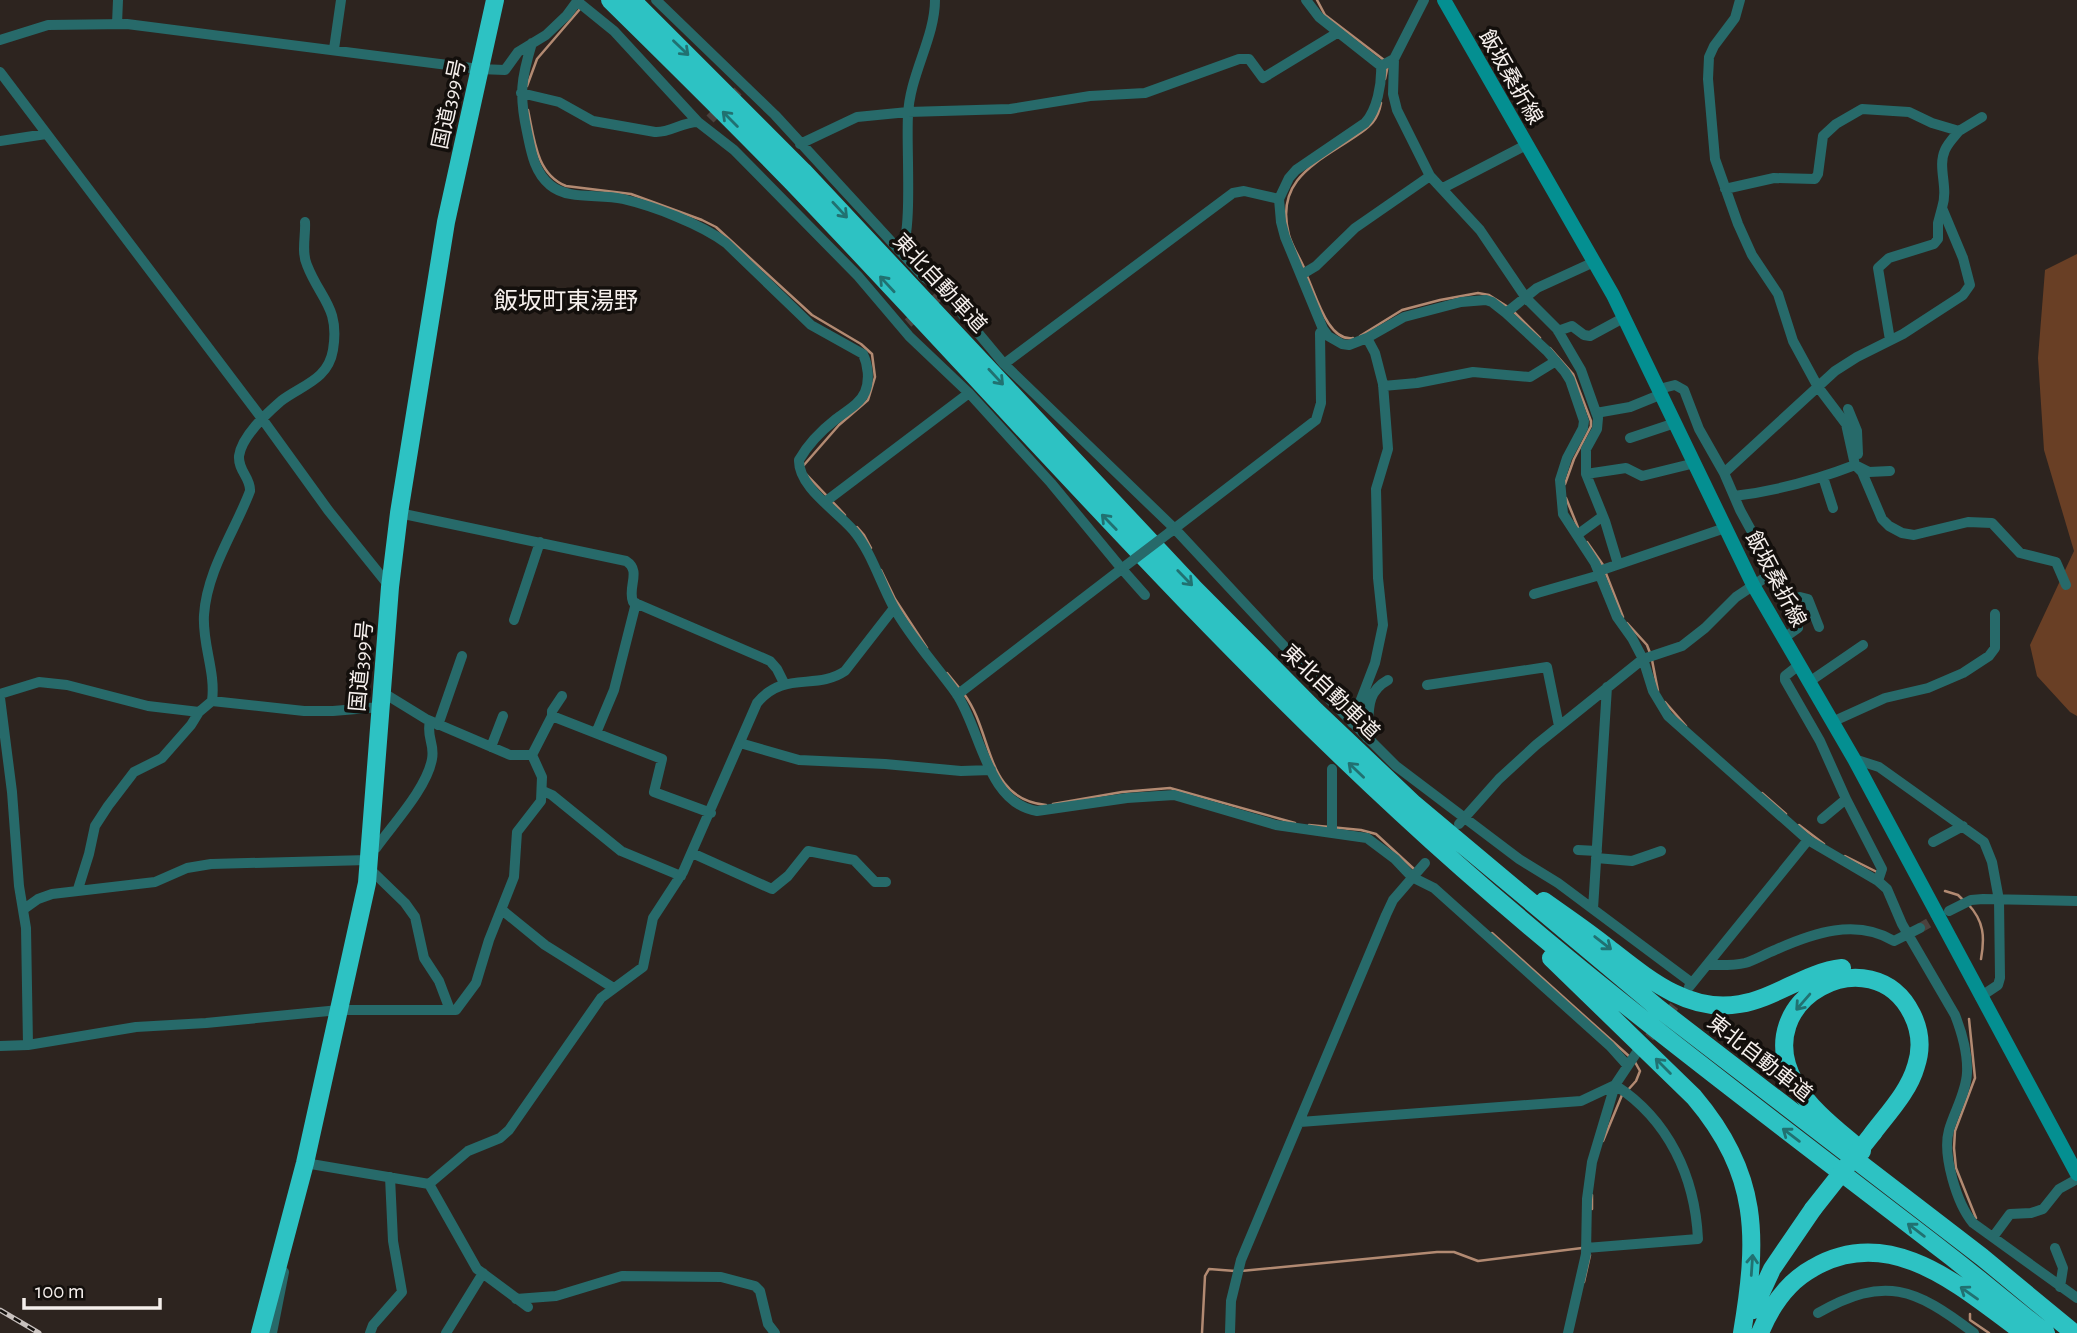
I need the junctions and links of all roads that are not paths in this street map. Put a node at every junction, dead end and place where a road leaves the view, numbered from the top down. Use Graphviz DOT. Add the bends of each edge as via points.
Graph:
graph roads {
  1 [pos="118,0"];
  2 [pos="341,0"];
  3 [pos="495,0"];
  4 [pos="610,0"];
  5 [pos="632,0"];
  6 [pos="656,0"];
  7 [pos="935,0"];
  8 [pos="1306,0"];
  9 [pos="1424,0"];
  10 [pos="1444,0"];
  11 [pos="1740,0"];
  12 [pos="580,3"];
  13 [pos="117,24"];
  14 [pos="1337,33"];
  15 [pos="0,40"];
  16 [pos="532,43"];
  17 [pos="334,49"];
  18 [pos="1387,63"];
  19 [pos="479,69"];
  20 [pos="0,72"];
  21 [pos="525,94"];
  22 [pos="908,112"];
  23 [pos="1982,117"];
  24 [pos="704,122"];
  25 [pos="1959,131"];
  26 [pos="46,134"];
  27 [pos="0,141"];
  28 [pos="800,144"];
  29 [pos="1525,145"];
  30 [pos="1430,176"];
  31 [pos="1443,188"];
  32 [pos="1725,189"];
  33 [pos="1279,199"];
  34 [pos="1942,208"];
  35 [pos="305,222"];
  36 [pos="901,251"];
  37 [pos="1594,262"];
  38 [pos="1305,272"];
  39 [pos="1526,298"];
  40 [pos="1510,310"];
  41 [pos="1625,317"];
  42 [pos="1322,329"];
  43 [pos="1558,331"];
  44 [pos="1367,338"];
  45 [pos="1890,341"];
  46 [pos="1556,361"];
  47 [pos="1004,364"];
  48 [pos="1384,386"];
  49 [pos="1818,387"];
  50 [pos="1660,391"];
  51 [pos="969,393"];
  52 [pos="1848,409"];
  53 [pos="1592,419"];
  54 [pos="263,420"];
  55 [pos="1675,423"];
  56 [pos="1630,438"];
  57 [pos="1695,463"];
  58 [pos="1855,465"];
  59 [pos="1890,471"];
  60 [pos="1724,473"];
  61 [pos="1586,474"];
  62 [pos="1823,477"];
  63 [pos="1734,496"];
  64 [pos="829,500"];
  65 [pos="1833,508"];
  66 [pos="399,513"];
  67 [pos="1603,516"];
  68 [pos="1726,528"];
  69 [pos="1172,531"];
  70 [pos="1579,532"];
  71 [pos="540,542"];
  72 [pos="1123,568"];
  73 [pos="1605,569"];
  74 [pos="1753,585"];
  75 [pos="2066,585"];
  76 [pos="390,587"];
  77 [pos="1534,594"];
  78 [pos="1145,595"];
  79 [pos="636,603"];
  80 [pos="894,608"];
  81 [pos="1995,614"];
  82 [pos="514,620"];
  83 [pos="1819,627"];
  84 [pos="1784,638"];
  85 [pos="1863,645"];
  86 [pos="462,656"];
  87 [pos="1649,657"];
  88 [pos="1799,665"];
  89 [pos="1388,680"];
  90 [pos="1809,682"];
  91 [pos="784,683"];
  92 [pos="1427,685"];
  93 [pos="1607,687"];
  94 [pos="960,692"];
  95 [pos="0,696"];
  96 [pos="562,696"];
  97 [pos="381,700"];
  98 [pos="212,701"];
  99 [pos="199,712"];
  100 [pos="503,716"];
  101 [pos="552,716"];
  102 [pos="1832,722"];
  103 [pos="434,723"];
  104 [pos="1352,723"];
  105 [pos="1559,726"];
  106 [pos="596,733"];
  107 [pos="1367,738"];
  108 [pos="740,743"];
  109 [pos="491,747"];
  110 [pos="532,755"];
  111 [pos="1854,759"];
  112 [pos="1332,769"];
  113 [pos="991,770"];
  114 [pos="543,791"];
  115 [pos="1846,799"];
  116 [pos="710,813"];
  117 [pos="1405,817"];
  118 [pos="1822,819"];
  119 [pos="1463,821"];
  120 [pos="1963,826"];
  121 [pos="1331,829"];
  122 [pos="1808,840"];
  123 [pos="1933,842"];
  124 [pos="1466,849"];
  125 [pos="1578,850"];
  126 [pos="1661,851"];
  127 [pos="692,853"];
  128 [pos="1596,855"];
  129 [pos="368,861"];
  130 [pos="1418,871"];
  131 [pos="681,876"];
  132 [pos="1878,881"];
  133 [pos="886,882"];
  134 [pos="78,889"];
  135 [pos="1999,900"];
  136 [pos="2077,901"];
  137 [pos="24,909"];
  138 [pos="1593,909"];
  139 [pos="502,910"];
  140 [pos="1949,911"];
  141 [pos="1920,928"];
  142 [pos="1909,934"];
  143 [pos="1707,965"];
  144 [pos="612,987"];
  145 [pos="1980,997"];
  146 [pos="339,1010"];
  147 [pos="450,1010"];
  148 [pos="28,1045"];
  149 [pos="0,1046"];
  150 [pos="1623,1090"];
  151 [pos="1300,1122"];
  152 [pos="1878,1136"];
  153 [pos="305,1163"];
  154 [pos="2077,1176"];
  155 [pos="390,1177"];
  156 [pos="429,1184"];
  157 [pos="296,1194"];
  158 [pos="1818,1212"];
  159 [pos="1993,1237"];
  160 [pos="1589,1248"];
  161 [pos="2055,1248"];
  162 [pos="482,1273"];
  163 [pos="2060,1287"];
  164 [pos="2077,1298"];
  165 [pos="516,1299"];
  166 [pos="528,1307"];
  167 [pos="1818,1313"];
  168 [pos="260,1333"];
  169 [pos="272,1333"];
  170 [pos="370,1333"];
  171 [pos="446,1333"];
  172 [pos="775,1333"];
  173 [pos="1230,1333"];
  174 [pos="1568,1333"];
  175 [pos="1743,1333"];
  176 [pos="1760,1333"];
  177 [pos="1974,1333"];
  178 [pos="2024,1333"];
  179 [pos="2046,1333"];
  180 [pos="2076,1333"];
  1 -- 13 [label="street"];
  2 -- 17 [label="street"];
  3 -- 19 [label="highway, 国道399号"];
  117 -- 4 [label="highway, 東北自動車道, one-way" via="1258,676 792,182"];
  5 -- 124 [label="highway, 東北自動車道, one-way" via="803,171 1193,587 1336,730"];
  6 -- 28 [label="street"];
  7 -- 22 [label="street"];
  8 -- 14 [label="street"];
  9 -- 18 [label="street"];
  10 -- 29 [label="main road, 飯坂桑折線"];
  11 -- 32 [label="street" via="1735,18 1711,51 1709,66 1715,159"];
  12 -- 16 [label="street"];
  12 -- 24 [label="street"];
  13 -- 15 [label="street" via="48,26"];
  13 -- 17 [label="street"];
  14 -- 18 [label="street"];
  14 -- 22 [label="street" via="1263,78 1249,59 1239,59 1145,93 1010,109"];
  16 -- 19 [label="street" via="518,52 505,70"];
  16 -- 21 [label="street" via="525,65"];
  17 -- 19 [label="street"];
  18 -- 30 [label="street" via="1397,110"];
  18 -- 33 [label="street" via="1371,116 1296,170"];
  19 -- 66 [label="highway, 国道399号" via="446,222"];
  20 -- 26 [label="street"];
  21 -- 24 [label="street" via="559,102 593,121 655,132"];
  21 -- 64 [label="street" via="535,166 549,184 567,193 624,199 710,232 811,325 863,354 866,391 821,432 799,460 801,475"];
  22 -- 28 [label="street" via="857,117"];
  22 -- 36 [label="street" via="907,209"];
  23 -- 25 [label="street"];
  24 -- 51 [label="street"];
  25 -- 32 [label="street" via="1909,112 1862,109 1823,136 1815,179 1774,178"];
  25 -- 34 [label="street" via="1944,152 1947,194"];
  26 -- 27 [label="street"];
  26 -- 54 [label="street"];
  28 -- 36 [label="street"];
  29 -- 31 [label="street"];
  29 -- 37 [label="main road, 飯坂桑折線"];
  30 -- 31 [label="street"];
  30 -- 38 [label="street" via="1355,228"];
  31 -- 39 [label="street" via="1480,230"];
  32 -- 49 [label="street" via="1752,255 1779,294 1793,341"];
  33 -- 38 [label="street" via="1283,231"];
  33 -- 47 [label="street" via="1233,193"];
  34 -- 45 [label="street" via="1934,244 1889,258 1878,268"];
  34 -- 45 [label="street" via="1970,285 1963,295"];
  35 -- 54 [label="street" via="306,264 333,313 332,354 322,375 281,401"];
  36 -- 47 [label="street"];
  37 -- 39 [label="street" via="1537,288"];
  37 -- 41 [label="main road, 飯坂桑折線"];
  38 -- 42 [label="street"];
  39 -- 40 [label="street"];
  39 -- 43 [label="street"];
  40 -- 44 [label="street" via="1486,300 1461,302 1404,317"];
  40 -- 46 [label="street"];
  41 -- 43 [label="street" via="1590,336 1572,327"];
  41 -- 50 [label="main road, 飯坂桑折線"];
  42 -- 44 [label="street" via="1342,344"];
  42 -- 69 [label="street" via="1321,403 1316,420"];
  43 -- 53 [label="street" via="1581,370"];
  44 -- 48 [label="street"];
  45 -- 49 [label="street" via="1857,356"];
  46 -- 48 [label="street" via="1530,377 1473,372"];
  46 -- 53 [label="street"];
  47 -- 69 [label="street"];
  48 -- 104 [label="street" via="1388,449 1376,489 1383,625 1375,663"];
  49 -- 58 [label="street" via="1846,424"];
  49 -- 60 [label="street"];
  50 -- 53 [label="street"];
  50 -- 55 [label="main road, 飯坂桑折線"];
  50 -- 60 [label="street" via="1675,385 1684,390"];
  51 -- 64 [label="street"];
  51 -- 72 [label="street"];
  52 -- 58 [label="street" via="1857,431"];
  53 -- 61 [label="street" via="1597,429 1586,449"];
  53 -- 70 [label="street" via="1567,458 1560,480 1563,514"];
  54 -- 76 [label="street"];
  54 -- 98 [label="street" via="243,444 240,470 250,491 218,561 205,607"];
  55 -- 56 [label="street"];
  55 -- 57 [label="main road, 飯坂桑折線"];
  57 -- 61 [label="street" via="1642,476 1626,468"];
  57 -- 68 [label="main road, 飯坂桑折線"];
  58 -- 59 [label="street" via="1869,472"];
  58 -- 62 [label="street"];
  58 -- 75 [label="street" via="1882,519 1902,533 1914,536 1968,522 1992,523 2020,553 2056,562"];
  60 -- 63 [label="street"];
  61 -- 67 [label="street"];
  62 -- 63 [label="street"];
  62 -- 65 [label="street"];
  63 -- 74 [label="street" via="1769,563 1766,575"];
  64 -- 80 [label="street" via="858,537"];
  66 -- 71 [label="street"];
  66 -- 76 [label="highway, 国道399号"];
  67 -- 70 [label="street"];
  67 -- 73 [label="street"];
  68 -- 73 [label="street"];
  68 -- 74 [label="main road, 飯坂桑折線"];
  69 -- 72 [label="street, bridge"];
  69 -- 104 [label="street"];
  70 -- 73 [label="street"];
  71 -- 79 [label="street" via="631,564 635,572 631,597"];
  71 -- 82 [label="street"];
  72 -- 78 [label="street"];
  72 -- 94 [label="street"];
  73 -- 77 [label="street"];
  73 -- 87 [label="street" via="1616,617"];
  74 -- 84 [label="main road, 飯坂桑折線"];
  74 -- 87 [label="street" via="1682,646"];
  76 -- 97 [label="highway, 国道399号"];
  79 -- 91 [label="street" via="755,653 774,665"];
  79 -- 106 [label="street" via="614,691"];
  80 -- 91 [label="street" via="845,671 836,677"];
  80 -- 94 [label="street" via="931,662"];
  81 -- 102 [label="street" via="1995,648 1989,656 1928,688 1885,698"];
  83 -- 84 [label="street" via="1808,599 1800,597 1788,605 1798,628"];
  84 -- 88 [label="main road, 飯坂桑折線"];
  85 -- 90 [label="street"];
  86 -- 103 [label="street"];
  87 -- 93 [label="street"];
  87 -- 122 [label="street" via="1653,691 1668,716"];
  88 -- 90 [label="main road, 飯坂桑折線"];
  88 -- 115 [label="street" via="1785,680"];
  89 -- 107 [label="street" via="1377,685 1370,696"];
  90 -- 102 [label="main road, 飯坂桑折線"];
  91 -- 108 [label="street" via="757,703"];
  92 -- 105 [label="street" via="1547,667"];
  93 -- 105 [label="street"];
  93 -- 128 [label="street"];
  94 -- 113 [label="street"];
  95 -- 99 [label="street" via="39,682 148,706"];
  95 -- 137 [label="street"];
  96 -- 101 [label="street"];
  97 -- 98 [label="street" via="304,711"];
  97 -- 103 [label="street"];
  97 -- 129 [label="highway, 国道399号"];
  98 -- 99 [label="street"];
  99 -- 134 [label="street" via="173,747 134,772 108,806 95,826"];
  100 -- 109 [label="street"];
  101 -- 106 [label="street"];
  101 -- 110 [label="street"];
  102 -- 111 [label="main road, 飯坂桑折線"];
  103 -- 109 [label="street"];
  103 -- 129 [label="street" via="427,732 433,751 428,772"];
  104 -- 107 [label="street"];
  105 -- 119 [label="street" via="1499,779"];
  106 -- 116 [label="street" via="662,759 654,792"];
  107 -- 119 [label="street"];
  108 -- 113 [label="street" via="799,760"];
  108 -- 116 [label="street"];
  109 -- 110 [label="street" via="510,755"];
  110 -- 114 [label="street"];
  111 -- 120 [label="street" via="1879,767"];
  111 -- 145 [label="main road, 飯坂桑折線"];
  112 -- 121 [label="street"];
  113 -- 121 [label="street" via="1011,801 1028,810 1174,794 1276,825"];
  114 -- 131 [label="street" via="621,851"];
  114 -- 139 [label="street" via="541,801 515,836 514,877"];
  115 -- 118 [label="street"];
  115 -- 132 [label="street" via="1882,869"];
  116 -- 127 [label="street"];
  175 -- 117 [label="highway, one-way" via="1752,1270 1752,1229 1739,1168 1721,1131 1694,1097"];
  179 -- 117 [label="highway, 東北自動車道, one-way" via="1628,1008"];
  119 -- 138 [label="street"];
  120 -- 123 [label="street"];
  120 -- 135 [label="street" via="1984,842 1990,853"];
  121 -- 130 [label="street" via="1367,838"];
  122 -- 132 [label="street"];
  122 -- 143 [label="street"];
  124 -- 152 [label="highway, one-way" via="1649,979 1691,1001 1738,1005 1847,967 1892,977 1917,999 1931,1042 1920,1086"];
  124 -- 180 [label="highway, 東北自動車道" via="1658,1008"];
  125 -- 128 [label="street"];
  126 -- 128 [label="street" via="1632,860"];
  127 -- 131 [label="street"];
  127 -- 133 [label="street" via="772,889 807,851 854,860 875,882"];
  128 -- 138 [label="street"];
  129 -- 134 [label="street" via="211,864 155,882"];
  129 -- 146 [label="highway, 国道399号"];
  129 -- 147 [label="street" via="415,917 424,958"];
  130 -- 150 [label="street" via="1610,1046 1632,1059"];
  130 -- 151 [label="street" via="1393,900"];
  131 -- 144 [label="street" via="653,918 643,967"];
  132 -- 142 [label="street" via="1887,889"];
  134 -- 137 [label="street" via="52,894"];
  135 -- 136 [label="street"];
  135 -- 140 [label="street" via="1971,900"];
  135 -- 145 [label="street" via="2000,978 1998,985"];
  137 -- 148 [label="street"];
  138 -- 143 [label="street" via="1690,985"];
  139 -- 144 [label="street" via="545,945"];
  139 -- 147 [label="street" via="476,983 456,1010"];
  141 -- 142 [label="street"];
  142 -- 143 [label="street" via="1894,941 1861,929 1828,931 1745,963"];
  142 -- 159 [label="street" via="1961,1030 1967,1074 1948,1133 1948,1156 1966,1215"];
  144 -- 156 [label="street" via="509,1130 468,1151"];
  145 -- 154 [label="main road, 飯坂桑折線"];
  146 -- 147 [label="street"];
  146 -- 148 [label="street" via="136,1027"];
  146 -- 153 [label="highway, 国道399号"];
  148 -- 149 [label="street"];
  150 -- 151 [label="street" via="1568,1103"];
  150 -- 160 [label="street" via="1589,1173"];
  150 -- 160 [label="street" via="1662,1129 1679,1154 1692,1190 1698,1239"];
  151 -- 173 [label="street" via="1238,1270"];
  152 -- 158 [label="highway"];
  152 -- 180 [label="highway, one-way" via="1911,1079 1919,1054 1918,1028 1908,1006 1889,988 1863,979 1832,981 1805,997 1789,1023 1785,1052 1802,1094 1847,1138"];
  153 -- 155 [label="street"];
  153 -- 157 [label="highway, 国道399号"];
  154 -- 159 [label="street" via="2043,1209 2010,1214"];
  155 -- 156 [label="street"];
  155 -- 170 [label="street" via="393,1241 402,1292"];
  156 -- 162 [label="street"];
  157 -- 168 [label="highway, 国道399号"];
  157 -- 169 [label="street" via="299,1213"];
  158 -- 175 [label="highway" via="1772,1269"];
  158 -- 176 [label="highway" via="1777,1284"];
  159 -- 163 [label="street"];
  160 -- 174 [label="street"];
  161 -- 163 [label="street" via="2063,1268"];
  162 -- 165 [label="street"];
  162 -- 171 [label="street"];
  163 -- 164 [label="street"];
  165 -- 166 [label="street"];
  165 -- 172 [label="street" via="556,1296 621,1276 721,1277 760,1291 768,1324"];
  167 -- 177 [label="street" via="1844,1298 1887,1289 1922,1297"];
  178 -- 176 [label="highway, one-way" via="1931,1269 1901,1257 1868,1252 1836,1258 1807,1271 1776,1302"];
}
